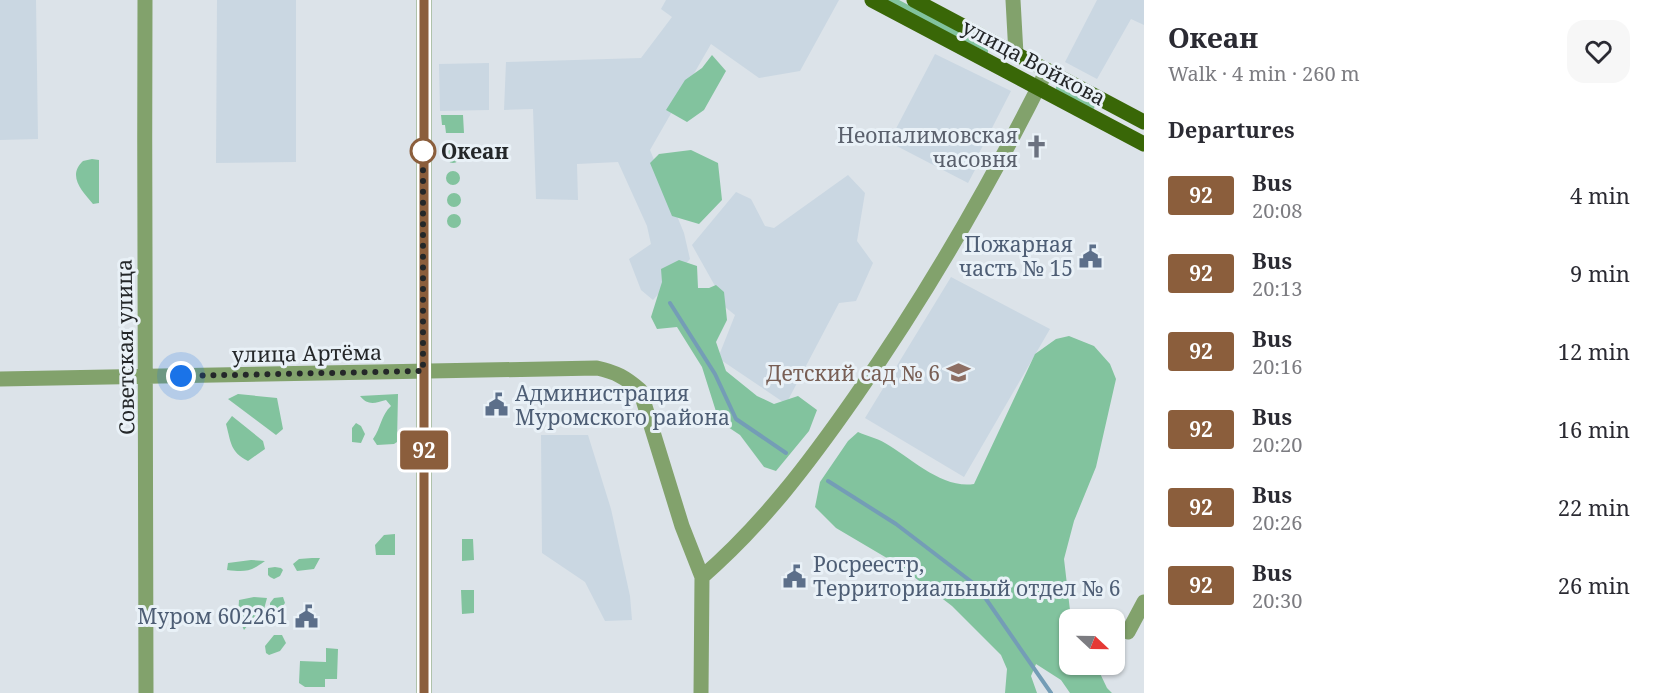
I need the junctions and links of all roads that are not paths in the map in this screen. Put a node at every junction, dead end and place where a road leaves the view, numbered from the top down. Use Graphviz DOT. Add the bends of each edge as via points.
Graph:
graph roads {
  1 [pos="145,0"];
  2 [pos="424,0"];
  3 [pos="872,0"];
  4 [pos="914,0"];
  5 [pos="1013,0"];
  6 [pos="1016,54"];
  7 [pos="1047,70"];
  8 [pos="1039,88"];
  9 [pos="1144,122"];
  10 [pos="1144,144"];
  11 [pos="423,371"];
  12 [pos="147,377"];
  13 [pos="0,379"];
  14 [pos="702,577"];
  15 [pos="1144,602"];
  16 [pos="1128,632"];
  17 [pos="146,693"];
  18 [pos="424,693"];
  19 [pos="702,693"];
  1 -- 12 [label="street, Советская улица"];
  2 -- 11 [label="street"];
  3 -- 8 [label="main road, улица Войкова"];
  4 -- 6 [label="main road, улица Войкова"];
  5 -- 6 [label="street"];
  6 -- 7 [label="main road, улица Войкова"];
  7 -- 8 [label="street"];
  7 -- 9 [label="main road, улица Войкова"];
  8 -- 10 [label="main road, улица Войкова"];
  8 -- 14 [label="street" via="887,351 775,504 735,549"];
  11 -- 12 [label="street, улица Артёма"];
  11 -- 14 [label="street, улица Артёма" via="597,368 626,378 640,390"];
  11 -- 18 [label="street"];
  12 -- 13 [label="street, улица Артёма"];
  12 -- 17 [label="street, Советская улица"];
  14 -- 19 [label="street"];
  15 -- 16 [label="street"];
}
